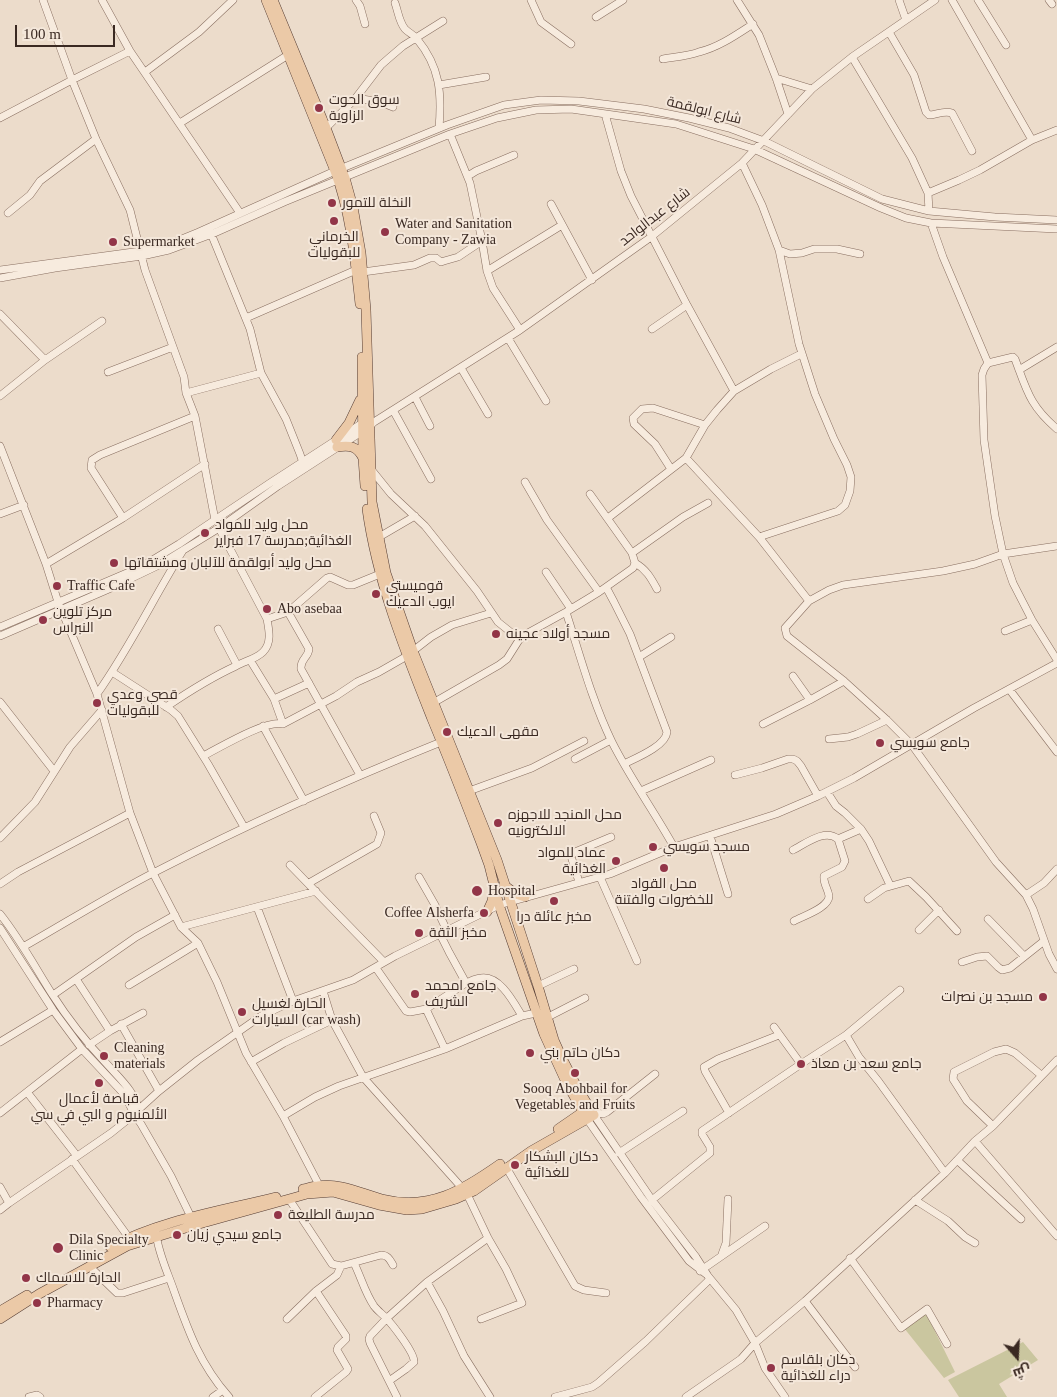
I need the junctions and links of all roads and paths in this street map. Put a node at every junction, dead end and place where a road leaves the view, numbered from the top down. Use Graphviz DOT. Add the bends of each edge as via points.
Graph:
graph roads {
  1 [pos="43,0"];
  2 [pos="102,0"];
  3 [pos="233,0"];
  4 [pos="266,0"];
  5 [pos="273,0"];
  6 [pos="356,0"];
  7 [pos="531,0"];
  8 [pos="623,0"];
  9 [pos="737,0"];
  10 [pos="899,0"];
  11 [pos="935,0"];
  12 [pos="952,0"];
  13 [pos="978,0"];
  14 [pos="395,3"];
  15 [pos="596,17"];
  16 [pos="906,20"];
  17 [pos="443,21"];
  18 [pos="365,24"];
  19 [pos="753,24"];
  20 [pos="889,32"];
  21 [pos="416,37"];
  22 [pos="571,44"];
  23 [pos="1006,45"];
  24 [pos="130,51"];
  25 [pos="288,55"];
  26 [pos="852,57"];
  27 [pos="663,59"];
  28 [pos="145,72"];
  29 [pos="486,77"];
  30 [pos="776,78"];
  31 [pos="72,80"];
  32 [pos="439,85"];
  33 [pos="812,89"];
  34 [pos="356,99"];
  35 [pos="392,107"];
  36 [pos="605,114"];
  37 [pos="788,114"];
  38 [pos="0,118"];
  39 [pos="180,123"];
  40 [pos="326,128"];
  41 [pos="439,128"];
  42 [pos="1057,130"];
  43 [pos="450,134"];
  44 [pos="96,139"];
  45 [pos="1032,140"];
  46 [pos="764,141"];
  47 [pos="754,150"];
  48 [pos="972,151"];
  49 [pos="514,154"];
  50 [pos="742,163"];
  51 [pos="338,170"];
  52 [pos="468,176"];
  53 [pos="342,179"];
  54 [pos="928,193"];
  55 [pos="550,204"];
  56 [pos="929,211"];
  57 [pos="8,213"];
  58 [pos="240,213"];
  59 [pos="1057,220"];
  60 [pos="930,223"];
  61 [pos="562,225"];
  62 [pos="1057,229"];
  63 [pos="210,231"];
  64 [pos="652,237"];
  65 [pos="482,241"];
  66 [pos="779,250"];
  67 [pos="141,254"];
  68 [pos="860,254"];
  69 [pos="1,269"];
  70 [pos="360,271"];
  71 [pos="487,271"];
  72 [pos="0,278"];
  73 [pos="592,280"];
  74 [pos="687,305"];
  75 [pos="0,314"];
  76 [pos="246,318"];
  77 [pos="102,321"];
  78 [pos="652,329"];
  79 [pos="520,330"];
  80 [pos="508,338"];
  81 [pos="173,347"];
  82 [pos="1057,347"];
  83 [pos="801,354"];
  84 [pos="45,360"];
  85 [pos="988,363"];
  86 [pos="461,368"];
  87 [pos="1019,370"];
  88 [pos="108,372"];
  89 [pos="261,373"];
  90 [pos="734,391"];
  91 [pos="186,393"];
  92 [pos="362,395"];
  93 [pos="0,396"];
  94 [pos="415,397"];
  95 [pos="546,401"];
  96 [pos="394,410"];
  97 [pos="488,414"];
  98 [pos="195,416"];
  99 [pos="367,425"];
  100 [pos="705,425"];
  101 [pos="430,426"];
  102 [pos="1057,429"];
  103 [pos="337,444"];
  104 [pos="0,446"];
  105 [pos="363,458"];
  106 [pos="686,458"];
  107 [pos="205,464"];
  108 [pos="304,465"];
  109 [pos="370,467"];
  110 [pos="671,469"];
  111 [pos="431,479"];
  112 [pos="525,482"];
  113 [pos="590,494"];
  114 [pos="708,503"];
  115 [pos="24,505"];
  116 [pos="0,514"];
  117 [pos="415,516"];
  118 [pos="123,518"];
  119 [pos="608,518"];
  120 [pos="215,520"];
  121 [pos="220,528"];
  122 [pos="378,537"];
  123 [pos="758,537"];
  124 [pos="1057,546"];
  125 [pos="183,550"];
  126 [pos="632,553"];
  127 [pos="1003,554"];
  128 [pos="635,562"];
  129 [pos="46,564"];
  130 [pos="546,572"];
  131 [pos="380,574"];
  132 [pos="606,587"];
  133 [pos="657,589"];
  134 [pos="599,592"];
  135 [pos="809,601"];
  136 [pos="59,606"];
  137 [pos="569,610"];
  138 [pos="288,612"];
  139 [pos="491,613"];
  140 [pos="267,619"];
  141 [pos="1032,620"];
  142 [pos="0,627"];
  143 [pos="218,629"];
  144 [pos="1005,630"];
  145 [pos="0,636"];
  146 [pos="522,637"];
  147 [pos="671,637"];
  148 [pos="410,653"];
  149 [pos="639,657"];
  150 [pos="250,660"];
  151 [pos="1057,661"];
  152 [pos="237,665"];
  153 [pos="112,672"];
  154 [pos="793,676"];
  155 [pos="844,681"];
  156 [pos="309,683"];
  157 [pos="1009,689"];
  158 [pos="97,694"];
  159 [pos="274,699"];
  160 [pos="810,700"];
  161 [pos="0,702"];
  162 [pos="433,703"];
  163 [pos="320,704"];
  164 [pos="166,707"];
  165 [pos="102,710"];
  166 [pos="886,720"];
  167 [pos="283,724"];
  168 [pos="763,724"];
  169 [pos="263,726"];
  170 [pos="829,739"];
  171 [pos="611,740"];
  172 [pos="584,741"];
  173 [pos="441,742"];
  174 [pos="912,745"];
  175 [pos="1057,752"];
  176 [pos="203,756"];
  177 [pos="574,759"];
  178 [pos="711,760"];
  179 [pos="624,764"];
  180 [pos="54,771"];
  181 [pos="360,775"];
  182 [pos="735,775"];
  183 [pos="641,791"];
  184 [pos="469,792"];
  185 [pos="827,792"];
  186 [pos="818,796"];
  187 [pos="304,801"];
  188 [pos="130,813"];
  189 [pos="374,816"];
  190 [pos="244,827"];
  191 [pos="861,828"];
  192 [pos="710,836"];
  193 [pos="611,837"];
  194 [pos="0,838"];
  195 [pos="838,839"];
  196 [pos="674,846"];
  197 [pos="793,850"];
  198 [pos="290,865"];
  199 [pos="1057,869"];
  200 [pos="153,873"];
  201 [pos="419,877"];
  202 [pos="600,877"];
  203 [pos="580,882"];
  204 [pos="309,883"];
  205 [pos="0,884"];
  206 [pos="504,885"];
  207 [pos="890,885"];
  208 [pos="494,886"];
  209 [pos="316,890"];
  210 [pos="728,894"];
  211 [pos="1026,895"];
  212 [pos="525,897"];
  213 [pos="868,899"];
  214 [pos="510,901"];
  215 [pos="499,905"];
  216 [pos="257,907"];
  217 [pos="939,910"];
  218 [pos="487,912"];
  219 [pos="0,914"];
  220 [pos="175,915"];
  221 [pos="988,919"];
  222 [pos="794,920"];
  223 [pos="181,927"];
  224 [pos="0,928"];
  225 [pos="919,930"];
  226 [pos="957,931"];
  227 [pos="444,933"];
  228 [pos="1044,941"];
  229 [pos="198,943"];
  230 [pos="23,947"];
  231 [pos="1024,956"];
  232 [pos="637,961"];
  233 [pos="384,962"];
  234 [pos="962,962"];
  235 [pos="376,968"];
  236 [pos="574,969"];
  237 [pos="1057,969"];
  238 [pos="76,979"];
  239 [pos="466,983"];
  240 [pos="129,985"];
  241 [pos="538,986"];
  242 [pos="900,990"];
  243 [pos="323,991"];
  244 [pos="53,995"];
  245 [pos="585,998"];
  246 [pos="294,1001"];
  247 [pos="426,1009"];
  248 [pos="53,1010"];
  249 [pos="143,1013"];
  250 [pos="536,1013"];
  251 [pos="522,1016"];
  252 [pos="548,1017"];
  253 [pos="332,1020"];
  254 [pos="121,1024"];
  255 [pos="774,1027"];
  256 [pos="110,1031"];
  257 [pos="237,1032"];
  258 [pos="846,1034"];
  259 [pos="779,1035"];
  260 [pos="0,1042"];
  261 [pos="89,1045"];
  262 [pos="445,1048"];
  263 [pos="82,1049"];
  264 [pos="1057,1060"];
  265 [pos="251,1062"];
  266 [pos="801,1064"];
  267 [pos="1049,1069"];
  268 [pos="655,1074"];
  269 [pos="1057,1074"];
  270 [pos="1041,1076"];
  271 [pos="363,1077"];
  272 [pos="159,1091"];
  273 [pos="27,1092"];
  274 [pos="136,1111"];
  275 [pos="683,1111"];
  276 [pos="0,1113"];
  277 [pos="588,1113"];
  278 [pos="729,1113"];
  279 [pos="283,1116"];
  280 [pos="993,1126"];
  281 [pos="975,1141"];
  282 [pos="619,1153"];
  283 [pos="74,1157"];
  284 [pos="957,1160"];
  285 [pos="506,1167"];
  286 [pos="945,1173"];
  287 [pos="0,1187"];
  288 [pos="319,1189"];
  289 [pos="465,1192"];
  290 [pos="289,1199"];
  291 [pos="728,1199"];
  292 [pos="652,1200"];
  293 [pos="915,1200"];
  294 [pos="9,1203"];
  295 [pos="0,1210"];
  296 [pos="1021,1218"];
  297 [pos="192,1221"];
  298 [pos="765,1226"];
  299 [pos="155,1232"];
  300 [pos="1057,1236"];
  301 [pos="488,1238"];
  302 [pos="130,1241"];
  303 [pos="975,1244"];
  304 [pos="722,1255"];
  305 [pos="850,1258"];
  306 [pos="354,1263"];
  307 [pos="393,1265"];
  308 [pos="89,1266"];
  309 [pos="341,1266"];
  310 [pos="702,1269"];
  311 [pos="709,1277"];
  312 [pos="169,1278"];
  313 [pos="427,1282"];
  314 [pos="316,1291"];
  315 [pos="606,1294"];
  316 [pos="805,1301"];
  317 [pos="0,1311"];
  318 [pos="287,1318"];
  319 [pos="387,1318"];
  320 [pos="481,1318"];
  321 [pos="0,1319"];
  322 [pos="755,1343"];
  323 [pos="947,1344"];
  324 [pos="855,1367"];
  325 [pos="388,1381"];
  326 [pos="223,1390"];
  327 [pos="29,1397"];
  328 [pos="40,1397"];
  329 [pos="213,1397"];
  330 [pos="229,1397"];
  331 [pos="315,1397"];
  332 [pos="397,1397"];
  333 [pos="490,1397"];
  334 [pos="555,1397"];
  335 [pos="686,1397"];
  336 [pos="785,1397"];
  1 -- 31 [label="street"];
  2 -- 24 [label="street"];
  3 -- 28 [label="street" via="199,32"];
  4 -- 25 [label="main road"];
  5 -- 40 [label="main road"];
  6 -- 18 [label="street"];
  7 -- 22 [label="street" via="541,22"];
  8 -- 15 [label="street"];
  9 -- 19 [label="street"];
  10 -- 16 [label="street"];
  11 -- 16 [label="street, شارع عبدالواحد"];
  12 -- 45 [label="street"];
  13 -- 23 [label="street"];
  14 -- 21 [label="street" via="402,24"];
  16 -- 20 [label="street, شارع عبدالواحد"];
  17 -- 21 [label="street"];
  19 -- 27 [label="street" via="698,53"];
  19 -- 30 [label="street"];
  20 -- 26 [label="street, شارع عبدالواحد"];
  20 -- 48 [label="street" via="914,74 928,115 952,113"];
  21 -- 32 [label="street" via="430,58"];
  21 -- 34 [label="street" via="385,61"];
  24 -- 28 [label="street"];
  24 -- 31 [label="street"];
  25 -- 39 [label="street"];
  25 -- 51 [label="main road"];
  26 -- 33 [label="street, شارع عبدالواحد"];
  26 -- 54 [label="street" via="912,158"];
  28 -- 39 [label="street"];
  29 -- 32 [label="street"];
  30 -- 33 [label="street"];
  30 -- 37 [label="street"];
  31 -- 38 [label="street"];
  31 -- 44 [label="street"];
  32 -- 41 [label="street"];
  33 -- 37 [label="street, شارع عبدالواحد"];
  34 -- 35 [label="street" via="371,99"];
  34 -- 40 [label="street"];
  36 -- 43 [label="street, شارع ابولقمة" via="571,109 536,110 497,118"];
  36 -- 47 [label="street, شارع ابولقمة" via="676,124"];
  36 -- 64 [label="street" via="626,184"];
  37 -- 46 [label="street, شارع عبدالواحد"];
  39 -- 58 [label="street"];
  40 -- 51 [label="main road"];
  41 -- 46 [label="street, شارع ابولقمة" via="504,105 541,100 579,101 689,118"];
  41 -- 51 [label="street, شارع ابولقمة"];
  42 -- 45 [label="street"];
  43 -- 52 [label="street"];
  43 -- 53 [label="street, شارع ابولقمة"];
  44 -- 57 [label="street" via="40,181 30,195"];
  44 -- 67 [label="street" via="130,210"];
  45 -- 54 [label="street" via="980,170"];
  46 -- 47 [label="street, شارع عبدالواحد"];
  46 -- 56 [label="street, شارع ابولقمة" via="882,199"];
  47 -- 50 [label="street, شارع عبدالواحد"];
  47 -- 60 [label="street, شارع ابولقمة" via="880,208"];
  49 -- 52 [label="street"];
  50 -- 64 [label="street, شارع عبدالواحد"];
  50 -- 66 [label="street"];
  51 -- 53 [label="main road"];
  51 -- 58 [label="street, شارع ابولقمة"];
  52 -- 65 [label="street"];
  53 -- 63 [label="street, شارع ابولقمة"];
  53 -- 70 [label="main road" via="353,207"];
  54 -- 56 [label="street"];
  55 -- 61 [label="street"];
  56 -- 59 [label="street, شارع ابولقمة"];
  58 -- 63 [label="street, شارع ابولقمة"];
  60 -- 62 [label="street, شارع ابولقمة"];
  60 -- 85 [label="street"];
  61 -- 71 [label="street"];
  61 -- 73 [label="street"];
  63 -- 67 [label="street"];
  63 -- 76 [label="street"];
  64 -- 73 [label="street, شارع عبدالواحد"];
  64 -- 74 [label="street"];
  65 -- 70 [label="street" via="458,257 444,261 430,258 414,265"];
  65 -- 71 [label="street"];
  66 -- 68 [label="street" via="790,254 837,249"];
  66 -- 83 [label="street"];
  67 -- 69 [label="street"];
  67 -- 72 [label="street"];
  67 -- 81 [label="street"];
  70 -- 76 [label="street"];
  70 -- 92 [label="main road"];
  70 -- 99 [label="main road" via="366,310"];
  71 -- 79 [label="street" via="493,288"];
  73 -- 79 [label="street, شارع عبدالواحد"];
  74 -- 78 [label="street"];
  74 -- 90 [label="street"];
  75 -- 84 [label="street"];
  76 -- 89 [label="street"];
  77 -- 84 [label="street"];
  79 -- 80 [label="street, شارع عبدالواحد"];
  80 -- 86 [label="street, شارع عبدالواحد"];
  80 -- 95 [label="street"];
  81 -- 88 [label="street"];
  81 -- 91 [label="street"];
  82 -- 87 [label="street"];
  83 -- 90 [label="street"];
  83 -- 123 [label="street" via="847,465 851,477 850,491 845,505 838,511"];
  84 -- 93 [label="street"];
  85 -- 87 [label="street" via="1014,357"];
  85 -- 127 [label="street" via="982,375 984,440"];
  86 -- 94 [label="street, شارع عبدالواحد"];
  86 -- 97 [label="street"];
  87 -- 102 [label="street" via="1032,402"];
  89 -- 91 [label="street"];
  89 -- 108 [label="street" via="286,419"];
  90 -- 100 [label="street"];
  91 -- 98 [label="street"];
  92 -- 99 [label="main road"];
  92 -- 103 [label="main road"];
  94 -- 96 [label="street, شارع عبدالواحد"];
  94 -- 101 [label="street"];
  96 -- 99 [label="street, شارع عبدالواحد"];
  96 -- 111 [label="street"];
  98 -- 107 [label="street"];
  98 -- 118 [label="street" via="92,460 91,468"];
  99 -- 103 [label="street, شارع عبدالواحد"];
  99 -- 105 [label="main road"];
  99 -- 109 [label="main road"];
  100 -- 106 [label="street"];
  100 -- 110 [label="street" via="653,408 642,409 633,418 634,424 655,444"];
  103 -- 105 [label="main road" via="356,448"];
  103 -- 108 [label="street, شارع عبدالواحد"];
  104 -- 115 [label="street"];
  105 -- 131 [label="main road" via="366,502"];
  106 -- 110 [label="street"];
  106 -- 123 [label="street"];
  107 -- 118 [label="street"];
  107 -- 120 [label="street"];
  108 -- 120 [label="street"];
  108 -- 121 [label="street"];
  109 -- 117 [label="street" via="391,494"];
  109 -- 122 [label="main road"];
  110 -- 119 [label="street"];
  112 -- 134 [label="street" via="547,520"];
  113 -- 119 [label="street"];
  114 -- 126 [label="street"];
  115 -- 116 [label="street"];
  115 -- 129 [label="street"];
  117 -- 122 [label="street"];
  117 -- 139 [label="street"];
  118 -- 129 [label="street"];
  119 -- 126 [label="street"];
  120 -- 136 [label="street" via="141,567"];
  121 -- 125 [label="street"];
  121 -- 140 [label="street"];
  122 -- 148 [label="main road"];
  123 -- 135 [label="street"];
  124 -- 127 [label="street"];
  125 -- 136 [label="street" via="119,584"];
  125 -- 153 [label="street"];
  126 -- 128 [label="street"];
  127 -- 135 [label="street" via="944,571 843,585"];
  127 -- 141 [label="street" via="1013,583"];
  128 -- 132 [label="street" via="630,570"];
  128 -- 133 [label="street"];
  129 -- 136 [label="street"];
  130 -- 137 [label="street"];
  131 -- 138 [label="street" via="353,585 343,584 333,577 327,578"];
  131 -- 148 [label="main road"];
  132 -- 134 [label="street"];
  132 -- 149 [label="street"];
  134 -- 137 [label="street"];
  135 -- 155 [label="street" via="785,628 786,634"];
  136 -- 142 [label="street"];
  136 -- 145 [label="street"];
  136 -- 158 [label="street"];
  137 -- 146 [label="street"];
  137 -- 171 [label="street" via="592,692"];
  138 -- 140 [label="street"];
  138 -- 156 [label="street" via="308,645 308,654 301,667"];
  139 -- 146 [label="street" via="505,629"];
  139 -- 148 [label="street" via="452,625"];
  140 -- 150 [label="street" via="268,644 263,652"];
  141 -- 144 [label="street"];
  141 -- 151 [label="street"];
  143 -- 152 [label="street"];
  146 -- 162 [label="street" via="499,665"];
  147 -- 149 [label="street"];
  148 -- 162 [label="main road"];
  148 -- 163 [label="street"];
  148 -- 173 [label="main road"];
  149 -- 179 [label="street" via="667,735 664,741"];
  150 -- 152 [label="street"];
  150 -- 159 [label="street"];
  151 -- 157 [label="street"];
  152 -- 164 [label="street"];
  153 -- 158 [label="street"];
  153 -- 164 [label="street"];
  154 -- 160 [label="street"];
  155 -- 160 [label="street"];
  155 -- 166 [label="street"];
  156 -- 159 [label="street"];
  156 -- 163 [label="street"];
  157 -- 174 [label="street"];
  157 -- 175 [label="street"];
  158 -- 165 [label="street"];
  159 -- 167 [label="street"];
  160 -- 168 [label="street"];
  161 -- 180 [label="street"];
  162 -- 184 [label="main road"];
  163 -- 167 [label="street"];
  163 -- 181 [label="street"];
  164 -- 176 [label="street" via="180,719"];
  165 -- 180 [label="street"];
  165 -- 188 [label="street"];
  166 -- 170 [label="street" via="858,734"];
  166 -- 174 [label="street"];
  167 -- 169 [label="street"];
  169 -- 176 [label="street"];
  169 -- 187 [label="street"];
  171 -- 177 [label="street"];
  171 -- 179 [label="street"];
  172 -- 184 [label="street" via="532,768"];
  173 -- 181 [label="street"];
  173 -- 208 [label="main road" via="481,843"];
  174 -- 185 [label="street"];
  174 -- 211 [label="street" via="996,862"];
  176 -- 190 [label="street"];
  178 -- 183 [label="street"];
  179 -- 183 [label="street"];
  180 -- 194 [label="street" via="38,797"];
  181 -- 187 [label="street"];
  182 -- 186 [label="street" via="793,759 801,766"];
  183 -- 196 [label="street"];
  184 -- 206 [label="main road"];
  185 -- 186 [label="street"];
  185 -- 191 [label="street" via="836,806"];
  186 -- 192 [label="street"];
  187 -- 190 [label="street"];
  188 -- 200 [label="street"];
  188 -- 205 [label="street"];
  189 -- 204 [label="street" via="381,833 377,844"];
  190 -- 200 [label="street"];
  191 -- 195 [label="street"];
  191 -- 207 [label="street"];
  192 -- 196 [label="street"];
  192 -- 210 [label="street"];
  193 -- 203 [label="street" via="571,856"];
  195 -- 197 [label="street" via="828,834"];
  195 -- 222 [label="street" via="845,861 842,867 824,876 828,900 823,906"];
  196 -- 202 [label="street"];
  198 -- 204 [label="street"];
  199 -- 211 [label="street"];
  200 -- 220 [label="street"];
  200 -- 230 [label="street"];
  201 -- 227 [label="street" via="435,905"];
  202 -- 203 [label="street"];
  202 -- 232 [label="street"];
  203 -- 212 [label="street"];
  204 -- 209 [label="street"];
  206 -- 212 [label="main road"];
  206 -- 214 [label="main road"];
  207 -- 213 [label="street"];
  207 -- 217 [label="street" via="911,882"];
  208 -- 215 [label="main road"];
  208 -- 218 [label="main road"];
  209 -- 216 [label="street"];
  209 -- 233 [label="street"];
  211 -- 228 [label="street"];
  212 -- 214 [label="street"];
  214 -- 215 [label="street"];
  214 -- 241 [label="main road"];
  215 -- 218 [label="street"];
  215 -- 250 [label="main road"];
  216 -- 223 [label="street"];
  216 -- 246 [label="street"];
  217 -- 225 [label="street"];
  217 -- 226 [label="street"];
  218 -- 227 [label="street"];
  219 -- 230 [label="street"];
  220 -- 223 [label="street"];
  220 -- 238 [label="street" via="136,937"];
  221 -- 231 [label="street"];
  223 -- 229 [label="street"];
  224 -- 248 [label="street"];
  227 -- 233 [label="street"];
  227 -- 239 [label="street" via="449,952"];
  228 -- 231 [label="street"];
  228 -- 237 [label="street"];
  229 -- 240 [label="street"];
  229 -- 257 [label="street"];
  230 -- 244 [label="street"];
  231 -- 234 [label="street" via="1010,968 1002,970 988,956"];
  233 -- 235 [label="street"];
  235 -- 243 [label="street"];
  235 -- 247 [label="street" via="406,1011"];
  236 -- 241 [label="street"];
  238 -- 244 [label="street"];
  238 -- 256 [label="street"];
  239 -- 247 [label="street"];
  239 -- 251 [label="street" via="483,977 492,979 513,1000"];
  241 -- 252 [label="main road"];
  242 -- 258 [label="street"];
  243 -- 246 [label="street"];
  243 -- 253 [label="street"];
  244 -- 261 [label="street"];
  245 -- 252 [label="street"];
  246 -- 257 [label="street"];
  247 -- 262 [label="street"];
  248 -- 260 [label="street"];
  248 -- 263 [label="street"];
  249 -- 254 [label="street"];
  250 -- 251 [label="street"];
  250 -- 277 [label="main road" via="558,1068"];
  251 -- 262 [label="street"];
  252 -- 277 [label="main road" via="558,1050"];
  253 -- 265 [label="street"];
  253 -- 271 [label="street"];
  254 -- 256 [label="street"];
  254 -- 272 [label="street"];
  255 -- 259 [label="street"];
  256 -- 261 [label="street"];
  257 -- 265 [label="street"];
  257 -- 272 [label="street"];
  258 -- 266 [label="street"];
  258 -- 286 [label="street" via="859,1057"];
  259 -- 266 [label="street"];
  259 -- 278 [label="street" via="704,1067"];
  261 -- 274 [label="street" via="126,1084"];
  262 -- 271 [label="street"];
  263 -- 273 [label="street"];
  263 -- 274 [label="street"];
  264 -- 267 [label="street"];
  265 -- 279 [label="street"];
  266 -- 278 [label="street"];
  267 -- 269 [label="street"];
  267 -- 270 [label="street"];
  268 -- 277 [label="street" via="607,1112"];
  270 -- 280 [label="street"];
  270 -- 280 [label="street" via="1006,1049 954,1072 953,1079 967,1101"];
  271 -- 279 [label="street" via="315,1097"];
  271 -- 289 [label="street"];
  272 -- 274 [label="street"];
  273 -- 276 [label="street"];
  273 -- 283 [label="street"];
  274 -- 283 [label="street" via="111,1133"];
  274 -- 297 [label="street"];
  275 -- 282 [label="street"];
  277 -- 282 [label="street"];
  277 -- 285 [label="main road"];
  277 -- 289 [label="main road" via="529,1146"];
  277 -- 310 [label="street" via="640,1196 689,1261"];
  278 -- 292 [label="street" via="702,1132 710,1153"];
  279 -- 288 [label="street"];
  280 -- 281 [label="street"];
  281 -- 284 [label="street"];
  281 -- 300 [label="street"];
  282 -- 292 [label="street"];
  283 -- 294 [label="street"];
  283 -- 302 [label="street"];
  284 -- 286 [label="street"];
  284 -- 296 [label="street"];
  285 -- 289 [label="main road" via="480,1187"];
  285 -- 315 [label="street" via="575,1286"];
  286 -- 293 [label="street"];
  287 -- 294 [label="street"];
  288 -- 289 [label="main road" via="379,1206 407,1210 434,1206"];
  288 -- 290 [label="main road"];
  288 -- 297 [label="main road" via="237,1207"];
  289 -- 301 [label="street"];
  290 -- 297 [label="main road"];
  290 -- 309 [label="street" via="332,1264"];
  291 -- 304 [label="street" via="726,1243"];
  292 -- 310 [label="street"];
  293 -- 303 [label="street" via="948,1221"];
  293 -- 305 [label="street"];
  294 -- 295 [label="street"];
  297 -- 299 [label="main road"];
  298 -- 304 [label="street"];
  299 -- 302 [label="main road"];
  299 -- 312 [label="street"];
  301 -- 313 [label="street"];
  301 -- 320 [label="street" via="522,1303"];
  302 -- 308 [label="main road"];
  302 -- 317 [label="main road"];
  304 -- 310 [label="street"];
  305 -- 316 [label="street"];
  305 -- 323 [label="street" via="901,1328 927,1310"];
  306 -- 307 [label="street" via="381,1254 388,1257"];
  306 -- 309 [label="street"];
  306 -- 319 [label="street" via="371,1300"];
  308 -- 312 [label="street" via="117,1293"];
  308 -- 321 [label="main road"];
  309 -- 314 [label="street" via="337,1274"];
  310 -- 311 [label="street"];
  311 -- 322 [label="street" via="736,1310"];
  311 -- 334 [label="street" via="646,1342 598,1383"];
  312 -- 326 [label="street" via="193,1342"];
  313 -- 319 [label="street"];
  313 -- 333 [label="street" via="464,1356"];
  314 -- 318 [label="street"];
  314 -- 331 [label="street" via="346,1336 337,1350 348,1369"];
  316 -- 322 [label="street"];
  316 -- 324 [label="street"];
  319 -- 325 [label="street" via="369,1339"];
  319 -- 325 [label="street" via="414,1358 410,1366"];
  322 -- 335 [label="street" via="741,1359"];
  322 -- 336 [label="street" via="765,1368"];
  325 -- 332 [label="street"];
  326 -- 329 [label="street"];
  326 -- 330 [label="street"];
  327 -- 328 [label="street"];
}
